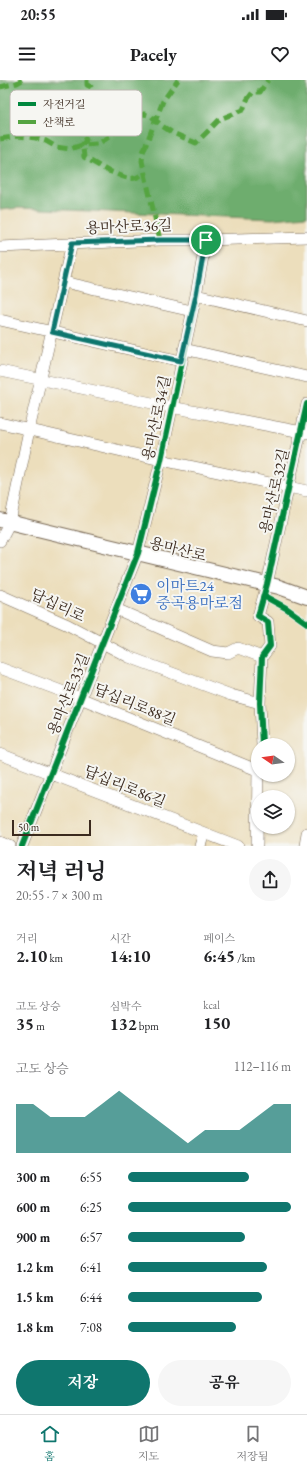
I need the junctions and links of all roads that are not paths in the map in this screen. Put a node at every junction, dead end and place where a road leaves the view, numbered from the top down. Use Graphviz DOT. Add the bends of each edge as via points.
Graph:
graph roads {
  1 [pos="307,237"];
  2 [pos="206,240"];
  3 [pos="72,243"];
  4 [pos="0,247"];
  5 [pos="64,282"];
  6 [pos="196,295"];
  7 [pos="192,311"];
  8 [pos="0,320"];
  9 [pos="307,321"];
  10 [pos="52,332"];
  11 [pos="184,349"];
  12 [pos="181,361"];
  13 [pos="0,371"];
  14 [pos="307,377"];
  15 [pos="41,380"];
  16 [pos="307,404"];
  17 [pos="171,407"];
  18 [pos="0,423"];
  19 [pos="29,430"];
  20 [pos="304,432"];
  21 [pos="161,460"];
  22 [pos="288,487"];
  23 [pos="307,491"];
  24 [pos="5,521"];
  25 [pos="0,541"];
  26 [pos="138,553"];
  27 [pos="273,586"];
  28 [pos="0,595"];
  29 [pos="307,597"];
  30 [pos="307,608"];
  31 [pos="116,609"];
  32 [pos="102,643"];
  33 [pos="262,657"];
  34 [pos="0,668"];
  35 [pos="80,698"];
  36 [pos="260,703"];
  37 [pos="262,738"];
  38 [pos="0,754"];
  39 [pos="251,766"];
  40 [pos="50,773"];
  41 [pos="258,782"];
  42 [pos="204,833"];
  43 [pos="307,833"];
  44 [pos="0,842"];
  45 [pos="10,846"];
  46 [pos="22,846"];
  47 [pos="200,846"];
  48 [pos="238,846"];
  49 [pos="257,846"];
  50 [pos="305,846"];
  1 -- 2 [label="street, 용마산로36길"];
  2 -- 3 [label="street, 용마산로36길"];
  2 -- 6 [label="street, 용마산로34길"];
  3 -- 4 [label="street, 용마산로36길"];
  3 -- 5 [label="street, 용마산로36길"];
  5 -- 7 [label="street"];
  5 -- 10 [label="street, 용마산로36길"];
  6 -- 7 [label="street, 용마산로34길"];
  6 -- 9 [label="street"];
  7 -- 11 [label="street, 용마산로34길"];
  8 -- 10 [label="street"];
  10 -- 12 [label="street"];
  10 -- 15 [label="street, 용마산로36길"];
  11 -- 12 [label="street, 용마산로34길"];
  11 -- 14 [label="street"];
  12 -- 17 [label="street, 용마산로34길"];
  13 -- 15 [label="street"];
  15 -- 17 [label="street"];
  15 -- 19 [label="street, 용마산로36길"];
  16 -- 20 [label="street, 용마산로32길"];
  17 -- 20 [label="street"];
  17 -- 21 [label="street, 용마산로34길"];
  18 -- 19 [label="street"];
  19 -- 21 [label="street, 용마산로34길"];
  19 -- 24 [label="street, 용마산로36길"];
  20 -- 22 [label="street, 용마산로32길"];
  21 -- 22 [label="street, 용마산로32길"];
  21 -- 26 [label="street, 용마산로34길"];
  22 -- 23 [label="street"];
  22 -- 27 [label="street, 용마산로32길"];
  24 -- 25 [label="street"];
  24 -- 26 [label="main road, 용마산로"];
  26 -- 27 [label="main road, 용마산로"];
  26 -- 31 [label="street, 용마산로33길"];
  27 -- 29 [label="main road, 용마산로"];
  27 -- 30 [label="main road"];
  27 -- 33 [label="street, 용마산로32길" via="258,616 268,622 270,646"];
  28 -- 32 [label="street, 답십리로"];
  31 -- 32 [label="street, 용마산로33길"];
  31 -- 33 [label="street" via="212,651 228,653 238,648"];
  32 -- 35 [label="street, 용마산로33길"];
  32 -- 36 [label="street, 용마산로33길" via="129,657 231,695"];
  33 -- 36 [label="street"];
  34 -- 35 [label="street, 답십리로88길"];
  35 -- 39 [label="street, 답십리로88길"];
  35 -- 40 [label="street, 용마산로33길"];
  36 -- 37 [label="street"];
  38 -- 40 [label="street, 답십리로86길"];
  40 -- 42 [label="street, 답십리로86길"];
  40 -- 46 [label="street, 용마산로33길"];
  41 -- 49 [label="street"];
  42 -- 47 [label="street"];
  42 -- 48 [label="street, 답십리로86길"];
  43 -- 50 [label="street"];
  44 -- 45 [label="street"];
}
